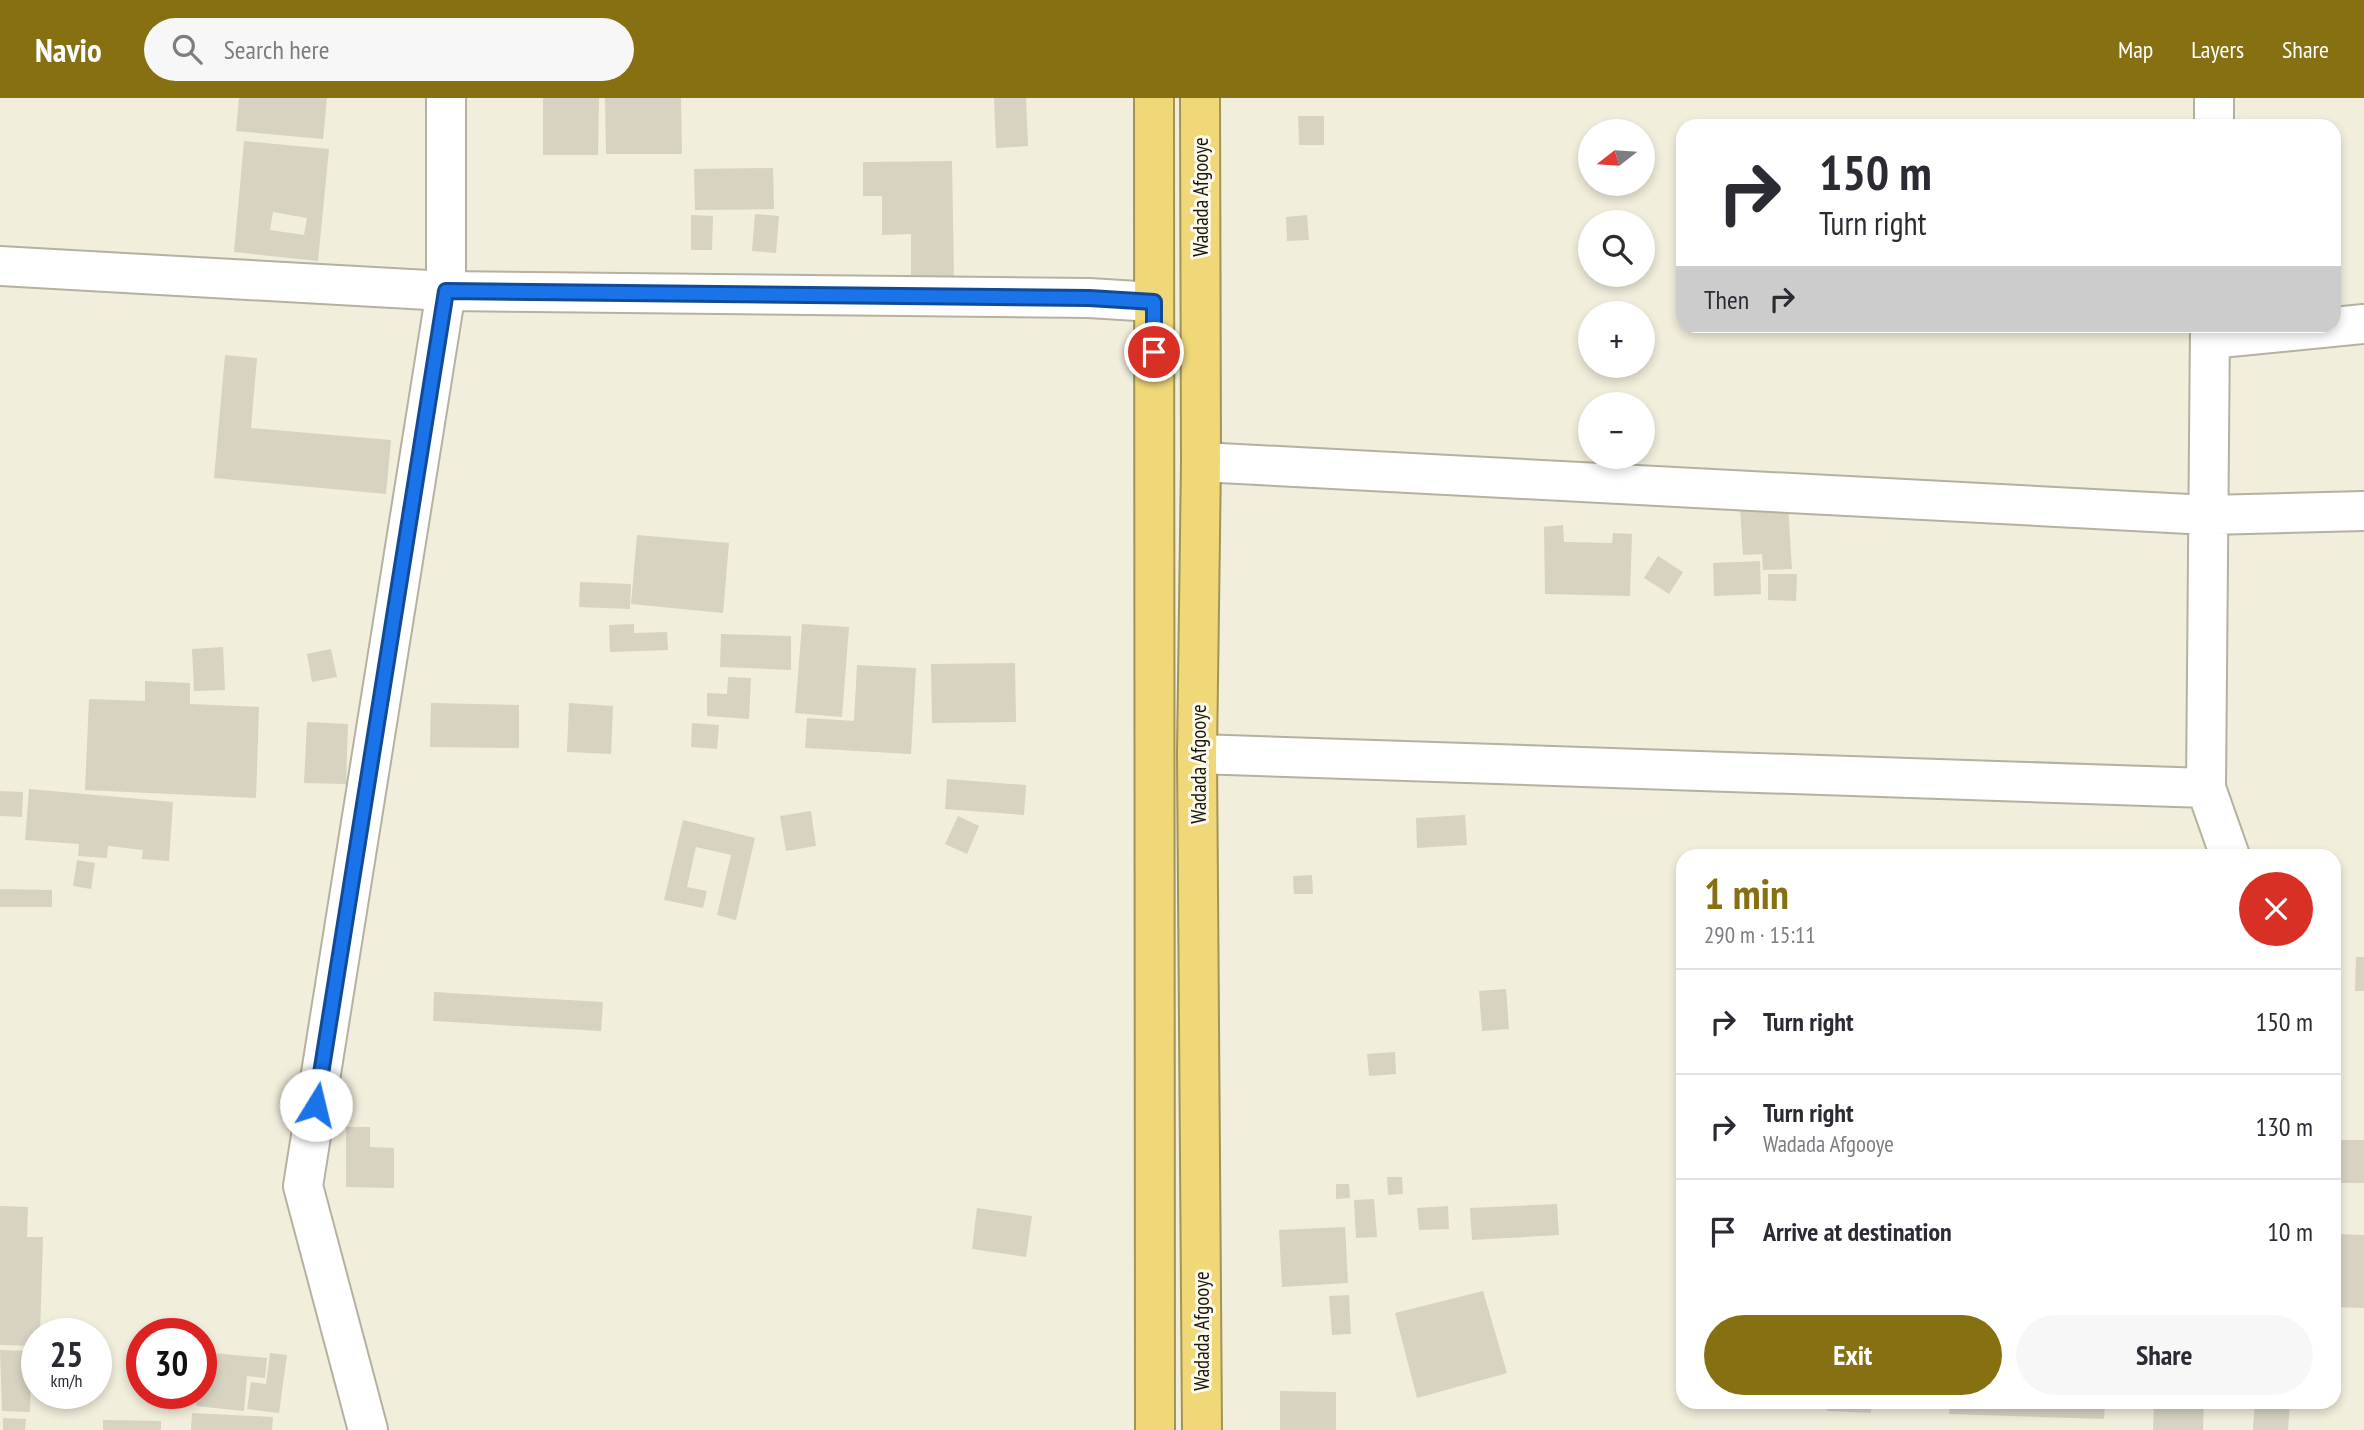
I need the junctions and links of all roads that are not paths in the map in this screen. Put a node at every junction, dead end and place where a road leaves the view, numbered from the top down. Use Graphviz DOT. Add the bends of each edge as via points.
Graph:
graph roads {
  1 [pos="446,98"];
  2 [pos="1154,98"];
  3 [pos="1200,98"];
  4 [pos="2214,98"];
  5 [pos="2214,119"];
  6 [pos="0,265"];
  7 [pos="446,291"];
  8 [pos="1154,302"];
  9 [pos="2364,324"];
  10 [pos="2341,325"];
  11 [pos="2210,333"];
  12 [pos="1201,462"];
  13 [pos="2364,511"];
  14 [pos="2208,515"];
  15 [pos="1197,754"];
  16 [pos="2206,788"];
  17 [pos="2228,849"];
  18 [pos="368,1430"];
  19 [pos="1155,1430"];
  20 [pos="1202,1430"];
  1 -- 7 [label="street"];
  2 -- 8 [label="highway, Wadada Afgooye"];
  3 -- 12 [label="highway, Wadada Afgooye"];
  4 -- 5 [label="street"];
  6 -- 7 [label="street"];
  7 -- 8 [label="street"];
  7 -- 18 [label="street" via="303,1186"];
  8 -- 19 [label="highway, Wadada Afgooye"];
  9 -- 10 [label="street"];
  11 -- 14 [label="street"];
  12 -- 14 [label="street"];
  12 -- 15 [label="highway, Wadada Afgooye"];
  13 -- 14 [label="street"];
  14 -- 16 [label="street"];
  15 -- 16 [label="street"];
  15 -- 20 [label="highway, Wadada Afgooye"];
  16 -- 17 [label="street"];
}
